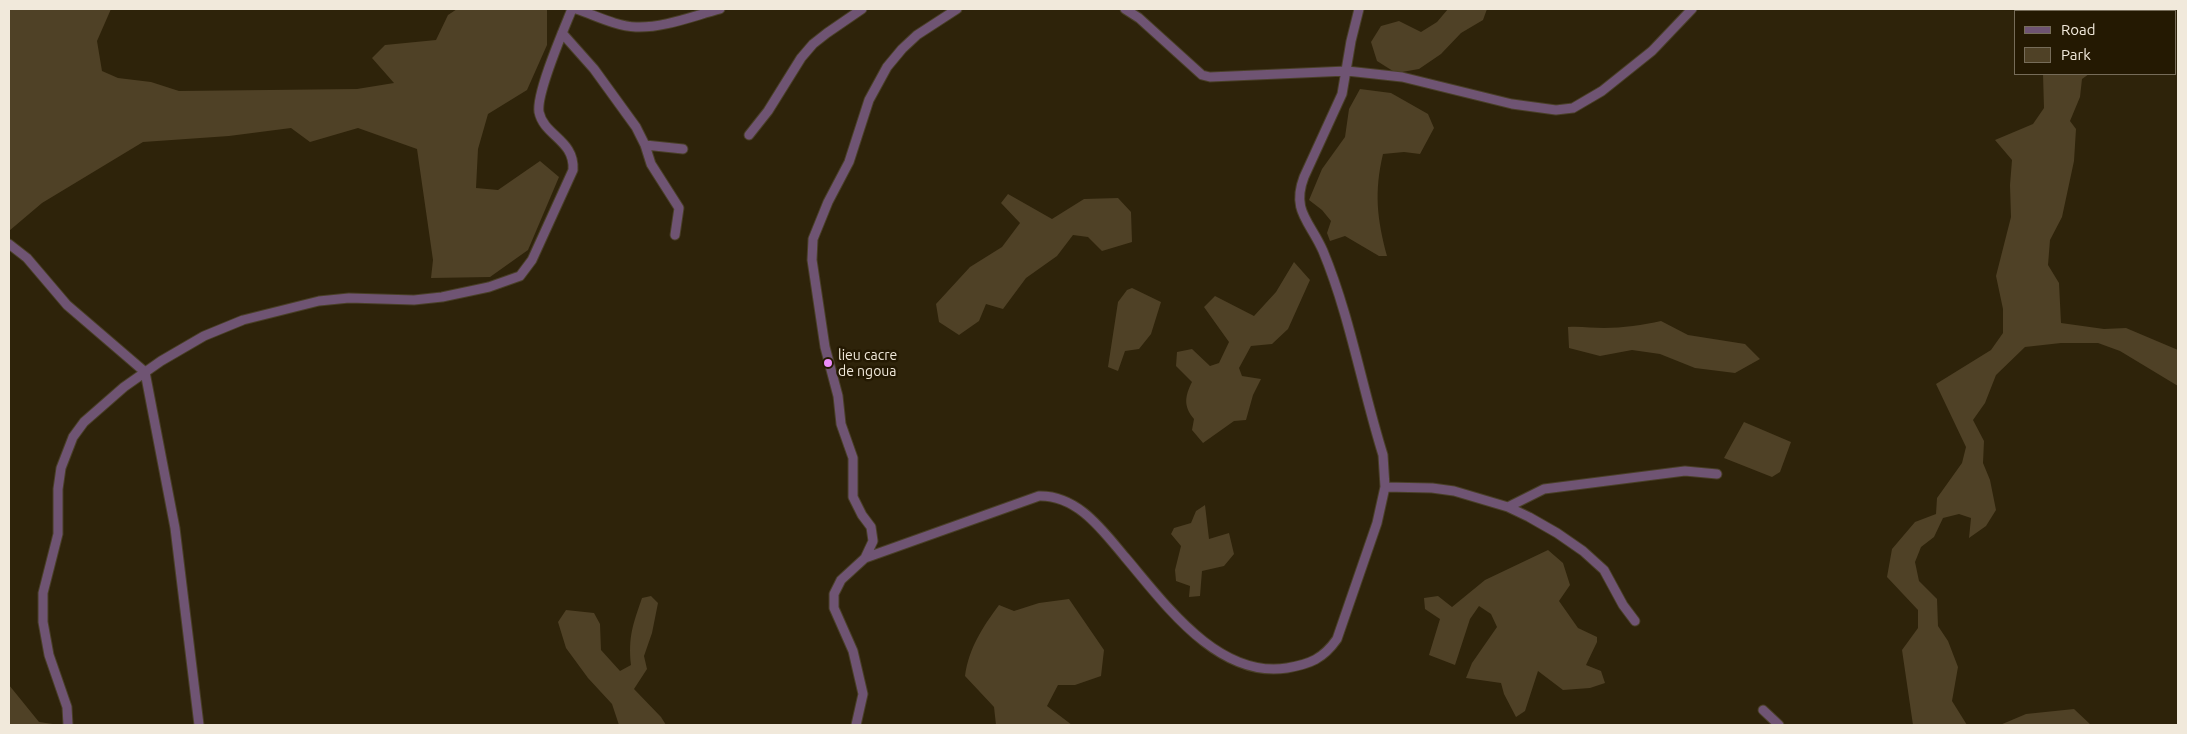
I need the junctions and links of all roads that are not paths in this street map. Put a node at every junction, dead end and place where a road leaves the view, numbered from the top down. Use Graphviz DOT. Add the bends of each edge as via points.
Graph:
graph roads {
  1 [pos="572,9"];
  2 [pos="576,9"];
  3 [pos="720,9"];
  4 [pos="862,9"];
  5 [pos="957,9"];
  6 [pos="1125,9"];
  7 [pos="1359,9"];
  8 [pos="1692,9"];
  9 [pos="562,33"];
  10 [pos="1347,71"];
  11 [pos="750,135"];
  12 [pos="645,145"];
  13 [pos="682,149"];
  14 [pos="675,235"];
  15 [pos="9,244"];
  16 [pos="145,372"];
  17 [pos="1717,474"];
  18 [pos="1385,487"];
  19 [pos="1508,507"];
  20 [pos="865,558"];
  21 [pos="1635,621"];
  22 [pos="1763,710"];
  23 [pos="68,725"];
  24 [pos="200,725"];
  25 [pos="856,725"];
  26 [pos="1779,725"];
  1 -- 9 [label="street"];
  2 -- 3 [label="street" via="636,27 668,23"];
  4 -- 11 [label="street" via="813,44"];
  5 -- 20 [label="street" via="917,35 887,67 869,100 849,162 813,239 812,260 825,347 838,396 841,424 853,458 854,497 872,527 873,541"];
  6 -- 10 [label="street" via="1202,75"];
  7 -- 10 [label="street"];
  8 -- 10 [label="street" via="1652,51 1602,91 1574,108 1556,110 1512,104 1402,78"];
  9 -- 12 [label="street" via="616,97"];
  9 -- 16 [label="street" via="549,68 539,112 572,154 573,170 532,260 520,276 489,287 442,297 414,300 349,298 286,308 243,320 204,336"];
  10 -- 18 [label="street" via="1342,94 1304,178 1298,200 1322,250 1345,314 1383,455"];
  12 -- 13 [label="street"];
  12 -- 14 [label="street" via="651,164 679,208"];
  15 -- 16 [label="street" via="27,258 67,305"];
  16 -- 23 [label="street" via="84,422 73,437 61,468 58,534 45,579 42,607 49,655 67,707"];
  16 -- 24 [label="street" via="175,528"];
  17 -- 19 [label="street" via="1685,471 1544,488"];
  18 -- 19 [label="street" via="1432,488"];
  18 -- 20 [label="street" via="1367,556 1337,639 1328,652 1314,661 1280,669 1259,670 1226,658 1207,645 1172,610 1104,531 1072,504 1052,496 1039,496"];
  19 -- 21 [label="street" via="1583,551 1604,570"];
  20 -- 25 [label="street" via="841,580 834,594 834,608 853,651 863,694"];
  22 -- 26 [label="street"];
}
